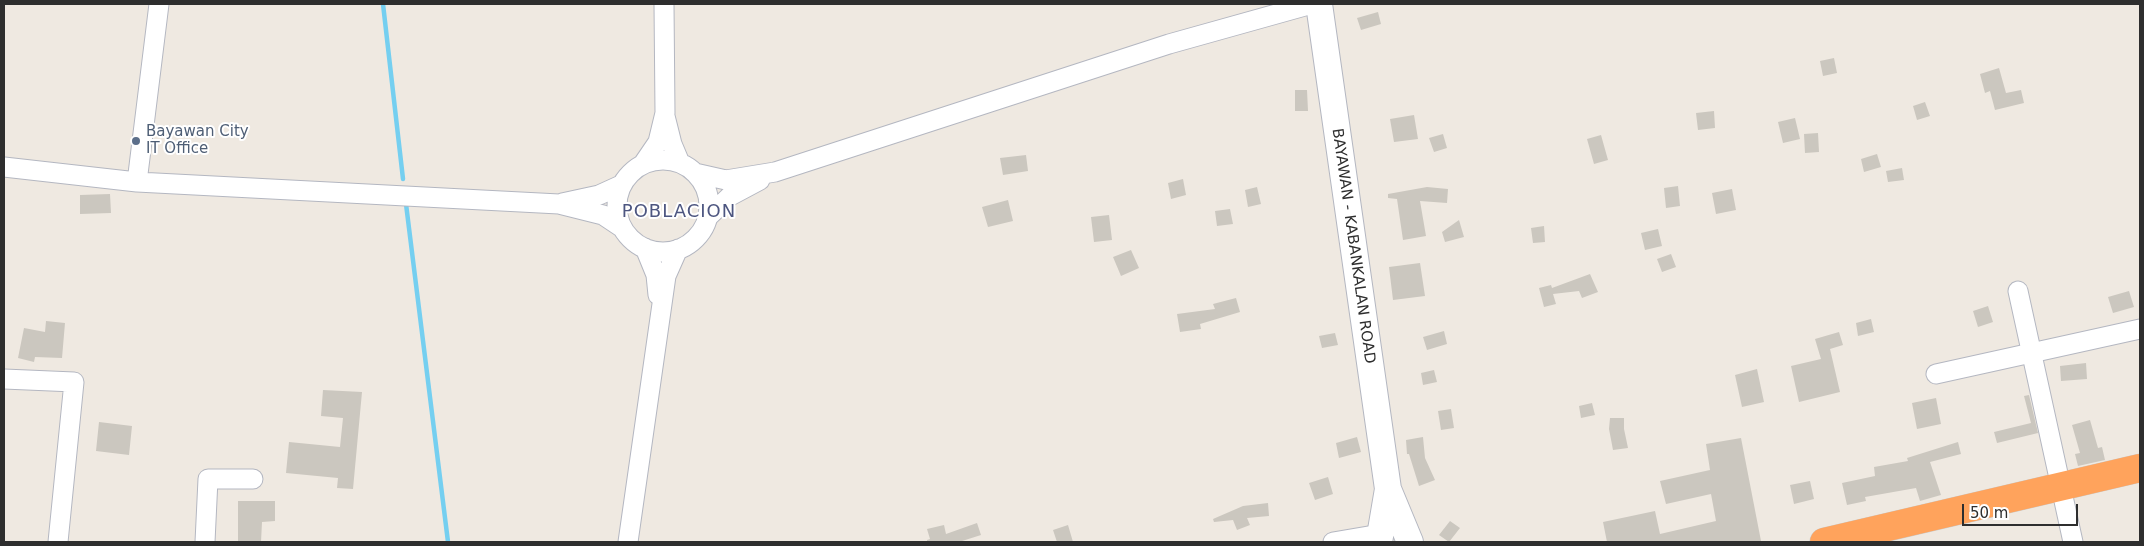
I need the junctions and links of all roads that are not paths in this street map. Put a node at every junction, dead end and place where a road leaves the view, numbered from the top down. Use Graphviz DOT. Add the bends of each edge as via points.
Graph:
graph roads {
  1 [pos="159,4"];
  2 [pos="664,4"];
  3 [pos="1312,4"];
  4 [pos="1319,4"];
  5 [pos="665,113"];
  6 [pos="643,164"];
  7 [pos="4,167"];
  8 [pos="688,168"];
  9 [pos="775,172"];
  10 [pos="137,182"];
  11 [pos="621,185"];
  12 [pos="559,204"];
  13 [pos="707,218"];
  14 [pos="621,227"];
  15 [pos="645,248"];
  16 [pos="678,249"];
  17 [pos="2018,290"];
  18 [pos="660,311"];
  19 [pos="2140,329"];
  20 [pos="2032,352"];
  21 [pos="1936,374"];
  22 [pos="4,379"];
  23 [pos="2140,468"];
  24 [pos="253,479"];
  25 [pos="2061,486"];
  26 [pos="1388,489"];
  27 [pos="1380,538"];
  28 [pos="58,542"];
  29 [pos="205,542"];
  30 [pos="628,542"];
  31 [pos="1333,542"];
  32 [pos="1410,542"];
  33 [pos="1824,542"];
  34 [pos="2073,542"];
  1 -- 10 [label="street"];
  2 -- 5 [label="street"];
  3 -- 9 [label="street" via="1169,44"];
  4 -- 26 [label="main road, BAYAWAN - KABANKALAN ROAD"];
  5 -- 6 [label="street" via="658,142"];
  5 -- 8 [label="street" via="672,144"];
  6 -- 8 [label="street" via="662,160"];
  6 -- 11 [label="street"];
  7 -- 10 [label="street"];
  8 -- 9 [label="street" via="726,180"];
  8 -- 13 [label="street" via="701,180 708,196"];
  9 -- 13 [label="street" via="730,196"];
  10 -- 12 [label="street"];
  11 -- 12 [label="street" via="599,195"];
  11 -- 14 [label="street" via="616,205"];
  12 -- 14 [label="street" via="603,215"];
  13 -- 16 [label="street" via="696,237"];
  14 -- 15 [label="street" via="632,240"];
  15 -- 16 [label="street" via="658,252"];
  15 -- 18 [label="street" via="656,275"];
  16 -- 18 [label="street" via="666,276"];
  17 -- 20 [label="street"];
  18 -- 30 [label="street"];
  19 -- 20 [label="street"];
  20 -- 21 [label="street"];
  20 -- 25 [label="street"];
  22 -- 28 [label="street" via="74,382"];
  23 -- 25 [label="highway"];
  24 -- 29 [label="street" via="208,479"];
  25 -- 33 [label="highway"];
  25 -- 34 [label="street"];
  26 -- 27 [label="main road, BAYAWAN - KABANKALAN ROAD"];
  26 -- 32 [label="main road, BAYAWAN - KABANKALAN ROAD"];
  27 -- 31 [label="street"];
}
